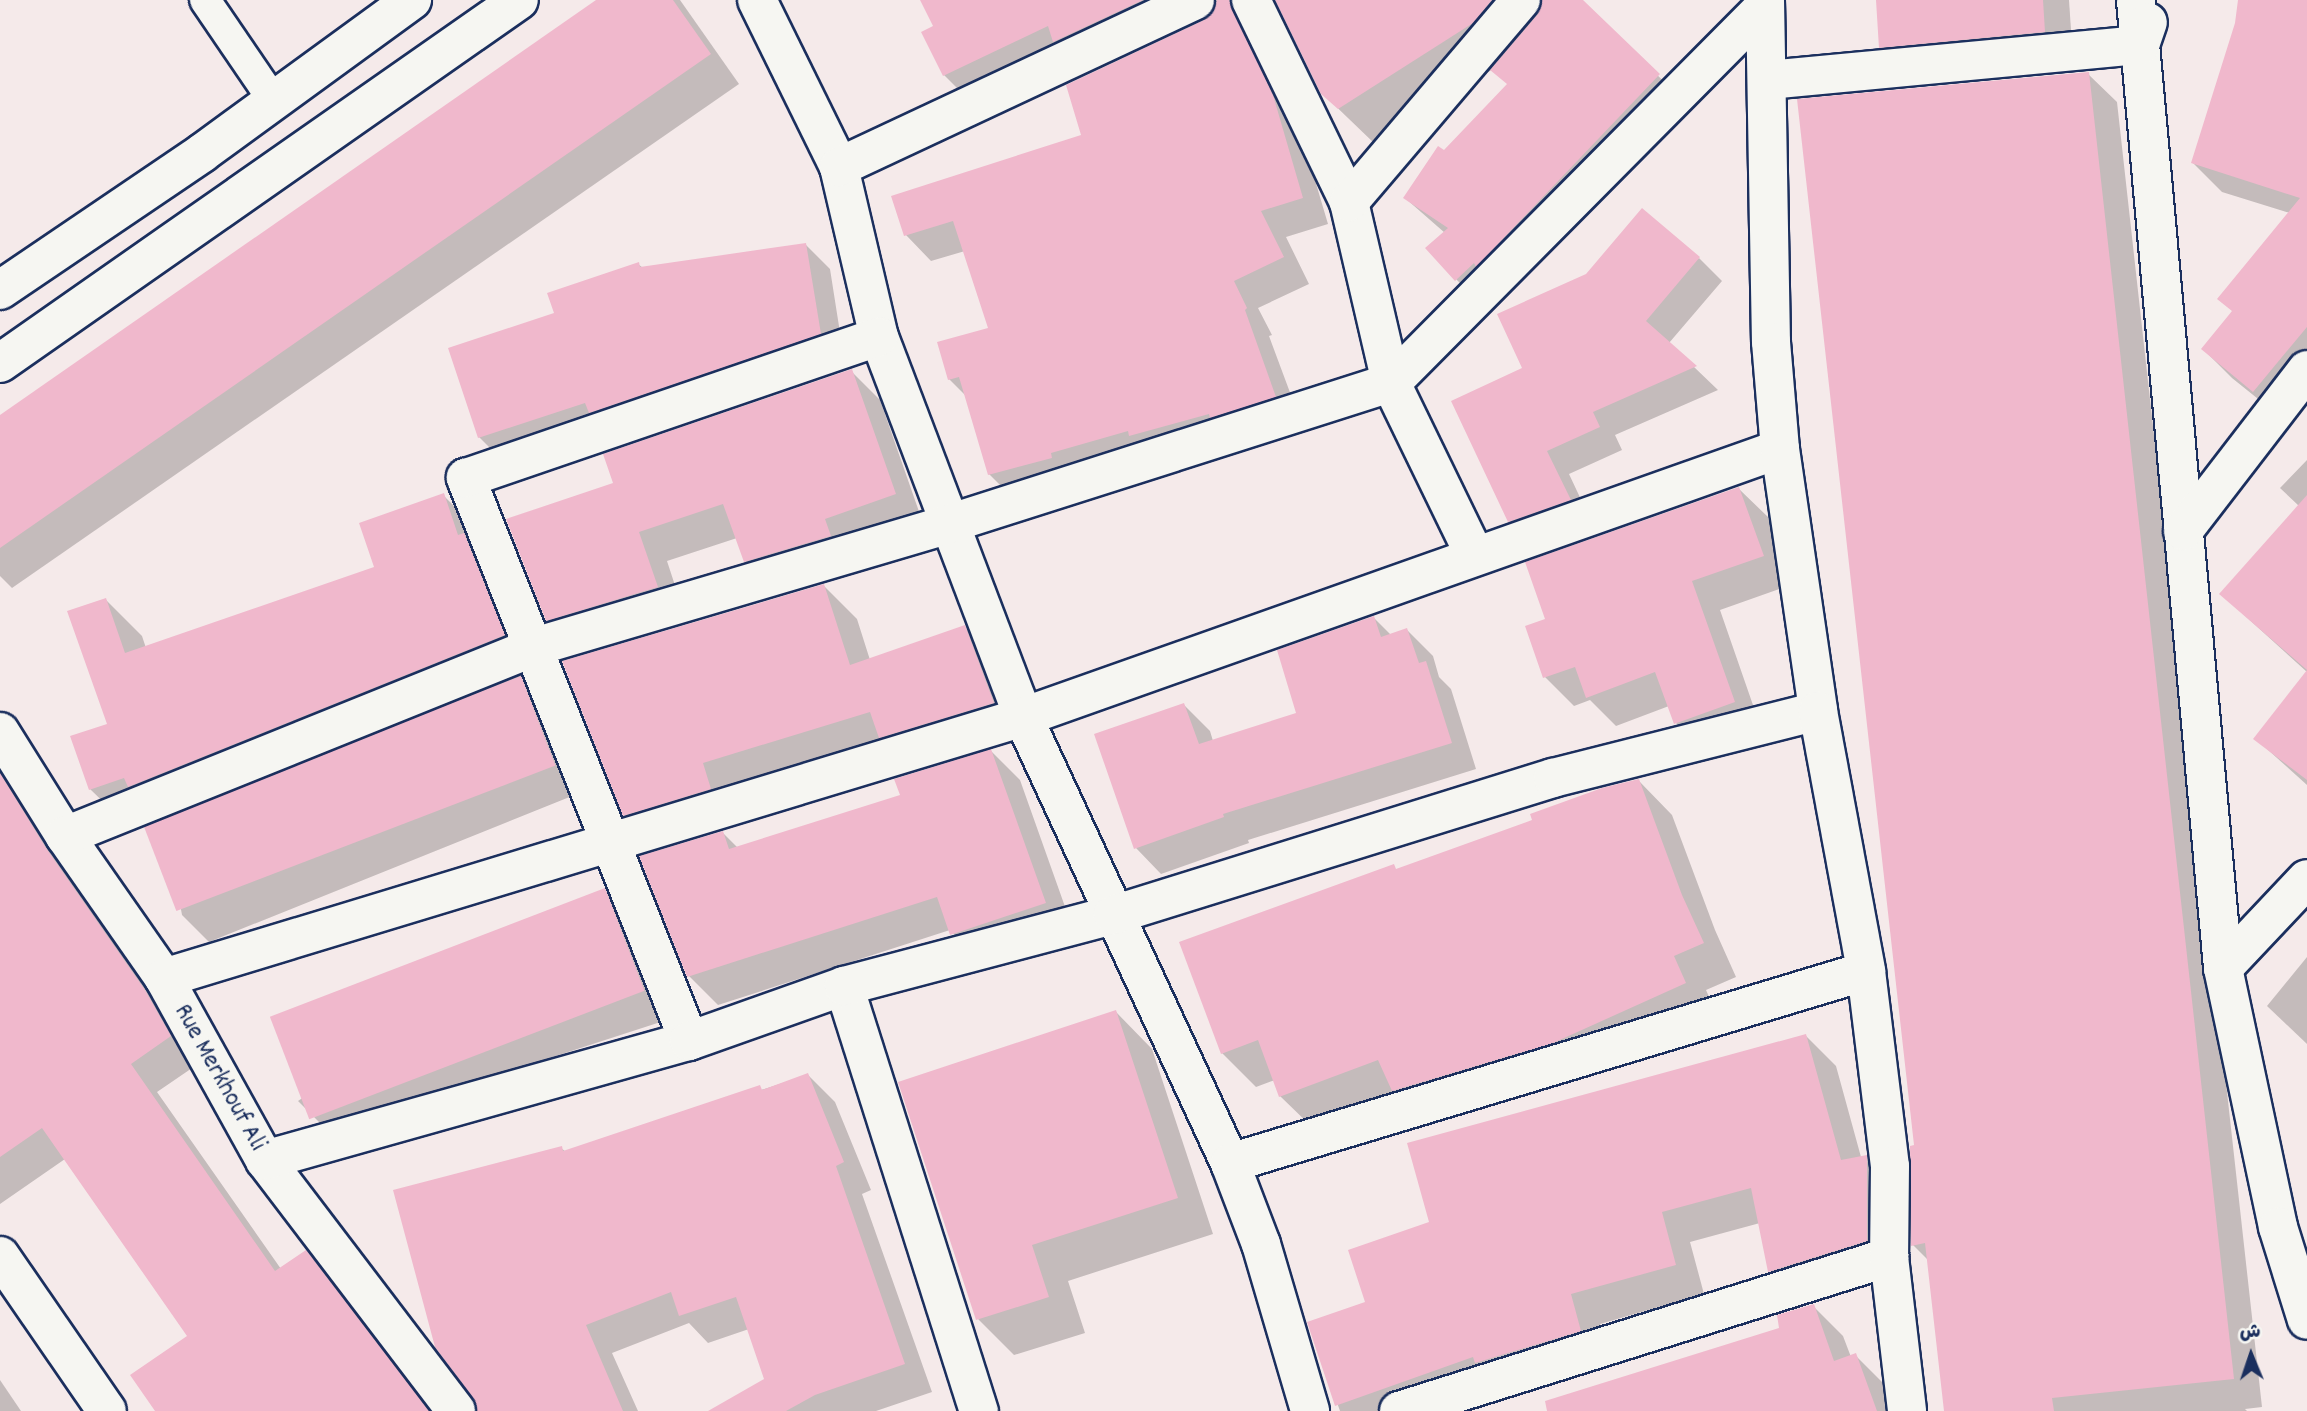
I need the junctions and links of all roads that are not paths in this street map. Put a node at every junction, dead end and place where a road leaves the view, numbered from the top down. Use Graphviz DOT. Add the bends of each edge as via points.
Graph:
graph roads {
  1 [pos="205,0"];
  2 [pos="519,0"];
  3 [pos="757,0"];
  4 [pos="1195,0"];
  5 [pos="1251,0"];
  6 [pos="1521,0"];
  7 [pos="2136,0"];
  8 [pos="2155,0"];
  9 [pos="1765,3"];
  10 [pos="398,4"];
  11 [pos="2140,45"];
  12 [pos="1768,80"];
  13 [pos="274,100"];
  14 [pos="839,167"];
  15 [pos="1349,202"];
  16 [pos="0,290"];
  17 [pos="879,337"];
  18 [pos="0,363"];
  19 [pos="2307,370"];
  20 [pos="1391,383"];
  21 [pos="1780,449"];
  22 [pos="948,524"];
  23 [pos="2183,531"];
  24 [pos="1475,556"];
  25 [pos="534,647"];
  26 [pos="1818,711"];
  27 [pos="1023,717"];
  28 [pos="0,732"];
  29 [pos="65,836"];
  30 [pos="609,840"];
  31 [pos="2307,879"];
  32 [pos="1113,915"];
  33 [pos="2223,968"];
  34 [pos="1866,971"];
  35 [pos="164,978"];
  36 [pos="844,986"];
  37 [pos="689,1041"];
  38 [pos="265,1160"];
  39 [pos="1230,1163"];
  40 [pos="0,1256"];
  41 [pos="1889,1257"];
  42 [pos="2307,1320"];
  43 [pos="107,1411"];
  44 [pos="456,1411"];
  45 [pos="978,1411"];
  46 [pos="1310,1411"];
  47 [pos="1399,1411"];
  48 [pos="1907,1411"];
  1 -- 13 [label="lane"];
  2 -- 18 [label="street"];
  3 -- 14 [label="street"];
  4 -- 14 [label="street"];
  5 -- 15 [label="street"];
  6 -- 15 [label="street"];
  7 -- 11 [label="street"];
  8 -- 11 [label="street"];
  9 -- 12 [label="street"];
  9 -- 20 [label="street"];
  10 -- 13 [label="street"];
  11 -- 12 [label="street"];
  11 -- 23 [label="street"];
  12 -- 21 [label="street" via="1771,342"];
  13 -- 16 [label="street"];
  14 -- 17 [label="street"];
  15 -- 20 [label="street"];
  17 -- 22 [label="street"];
  17 -- 25 [label="street" via="466,478"];
  19 -- 23 [label="street"];
  20 -- 22 [label="street"];
  20 -- 24 [label="street"];
  21 -- 24 [label="street"];
  21 -- 26 [label="street"];
  22 -- 25 [label="street"];
  22 -- 27 [label="street"];
  23 -- 33 [label="street"];
  24 -- 27 [label="street"];
  25 -- 29 [label="street"];
  25 -- 30 [label="street"];
  26 -- 32 [label="street" via="1553,778"];
  26 -- 34 [label="street"];
  27 -- 30 [label="street"];
  27 -- 32 [label="street"];
  28 -- 29 [label="street, Rue Merkhouf Ali"];
  29 -- 35 [label="street, Rue Merkhouf Ali"];
  30 -- 35 [label="street"];
  30 -- 37 [label="street"];
  31 -- 33 [label="street"];
  32 -- 36 [label="street"];
  32 -- 39 [label="street"];
  33 -- 42 [label="street" via="2278,1227"];
  34 -- 39 [label="street"];
  34 -- 41 [label="street" via="1890,1166"];
  35 -- 38 [label="street, Rue Merkhouf Ali"];
  36 -- 37 [label="street"];
  36 -- 45 [label="street"];
  37 -- 38 [label="street"];
  38 -- 44 [label="street, Rue Merkhouf Ali"];
  39 -- 46 [label="street" via="1261,1244"];
  40 -- 43 [label="street"];
  41 -- 47 [label="street"];
  41 -- 48 [label="street"];
}
